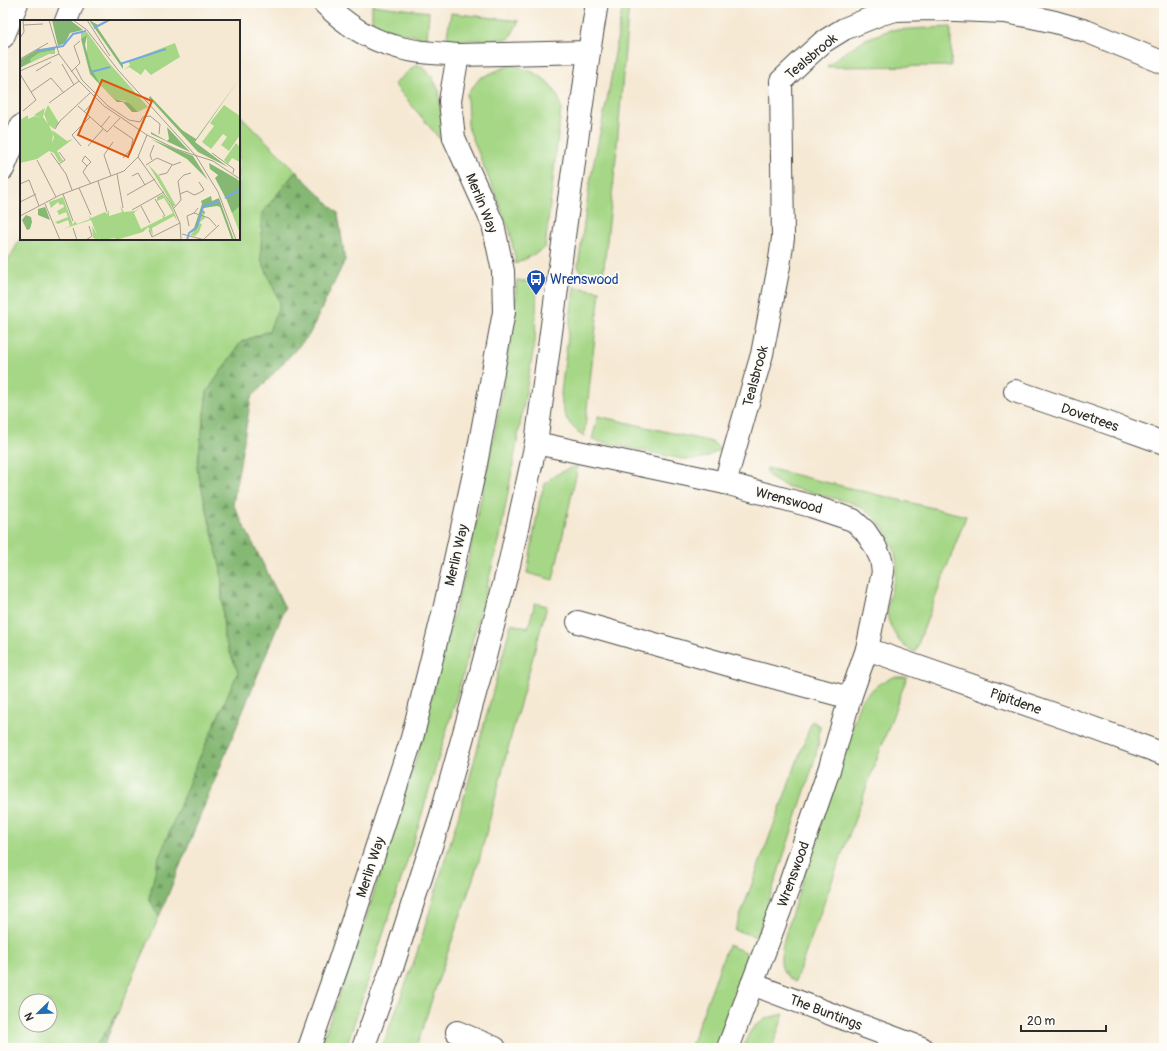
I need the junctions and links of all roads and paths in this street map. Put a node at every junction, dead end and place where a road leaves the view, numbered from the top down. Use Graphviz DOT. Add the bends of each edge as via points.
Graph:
graph roads {
  1 [pos="17,3"];
  2 [pos="73,3"];
  3 [pos="324,3"];
  4 [pos="597,3"];
  5 [pos="66,20"];
  6 [pos="3,37"];
  7 [pos="589,52"];
  8 [pos="458,54"];
  9 [pos="1164,63"];
  10 [pos="20,128"];
  11 [pos="3,169"];
  12 [pos="1015,391"];
  13 [pos="536,443"];
  14 [pos="1164,443"];
  15 [pos="725,483"];
  16 [pos="578,622"];
  17 [pos="867,650"];
  18 [pos="850,698"];
  19 [pos="1164,754"];
  20 [pos="752,984"];
  21 [pos="457,1032"];
  22 [pos="309,1048"];
  23 [pos="363,1048"];
  24 [pos="495,1048"];
  25 [pos="728,1048"];
  26 [pos="922,1048"];
  1 -- 6 [label="main road"];
  2 -- 5 [label="main road"];
  3 -- 8 [label="main road" via="350,25 394,46"];
  4 -- 7 [label="main road"];
  7 -- 8 [label="main road"];
  7 -- 13 [label="main road"];
  8 -- 22 [label="main road, Merlin Way" via="450,101 454,138 493,224 503,271 504,312 476,464 444,610 412,738"];
  9 -- 15 [label="main road, Tealsbrook" via="1086,31 1006,12 896,10 844,29 823,42 781,81 784,238 762,354"];
  10 -- 11 [label="main road"];
  12 -- 14 [label="main road, Dovetrees"];
  13 -- 15 [label="main road, Wrenswood"];
  13 -- 23 [label="main road" via="497,611 442,815 394,965"];
  15 -- 17 [label="main road, Wrenswood" via="853,520 865,531 881,559 883,572"];
  16 -- 18 [label="main road"];
  17 -- 18 [label="main road, Wrenswood"];
  17 -- 19 [label="main road, Pipitdene"];
  18 -- 20 [label="main road, Wrenswood" via="830,767"];
  20 -- 25 [label="main road, Wrenswood"];
  20 -- 26 [label="main road, The Buntings"];
  21 -- 24 [label="main road"];
}
